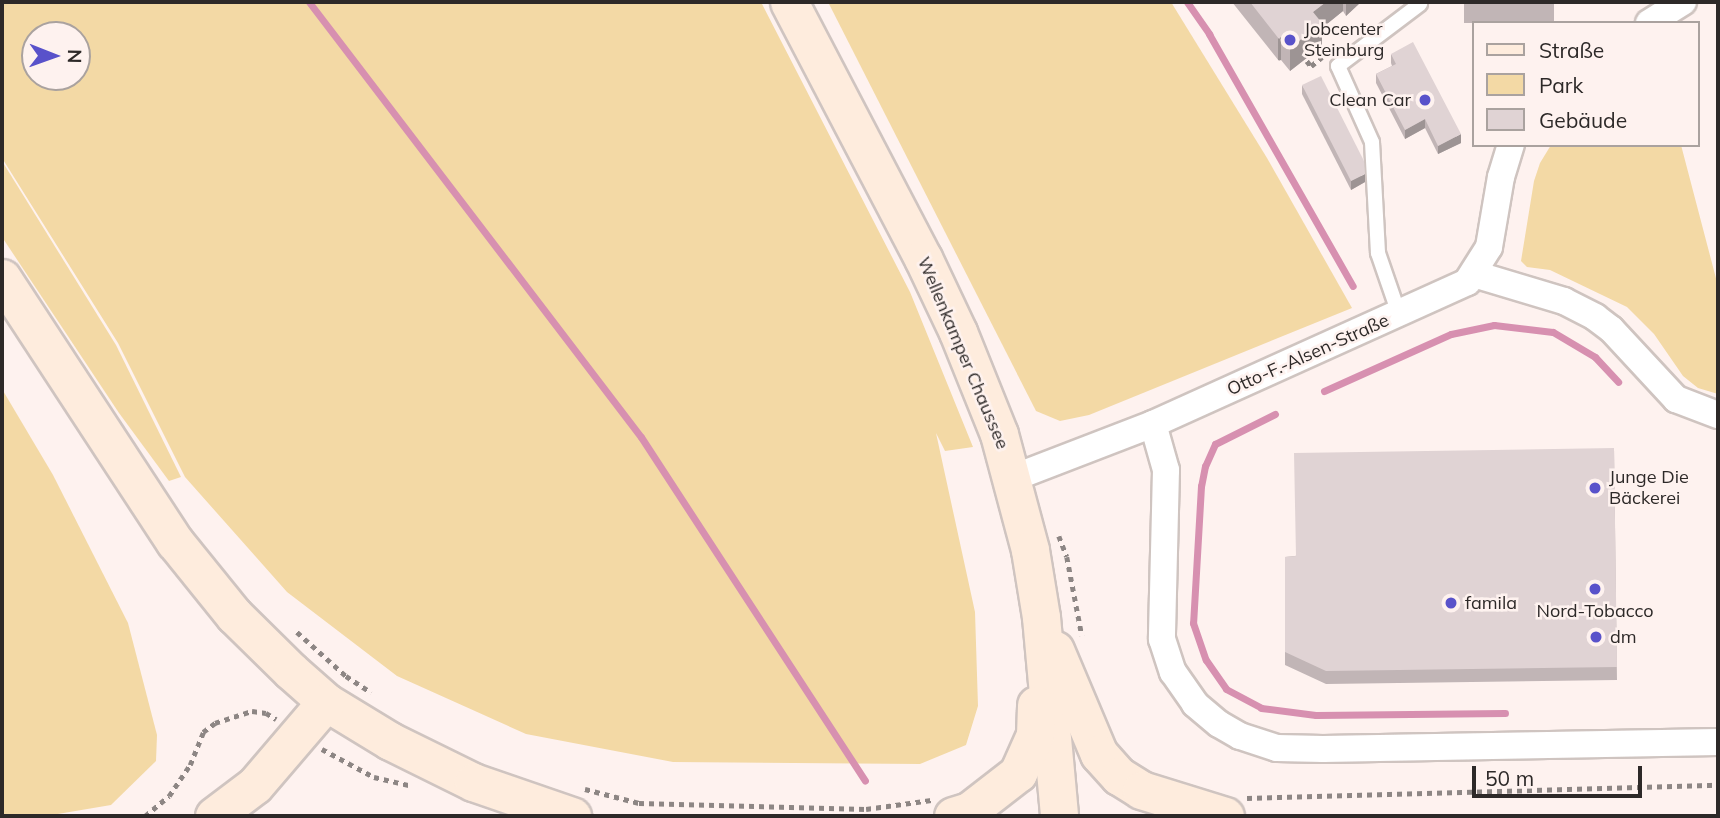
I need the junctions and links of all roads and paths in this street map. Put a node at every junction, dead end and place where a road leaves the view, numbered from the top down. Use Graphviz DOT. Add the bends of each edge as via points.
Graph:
graph roads {
  1 [pos="789,2"];
  2 [pos="1420,4"];
  3 [pos="1510,147"];
  4 [pos="1474,274"];
  5 [pos="2,278"];
  6 [pos="1399,314"];
  7 [pos="1718,415"];
  8 [pos="1153,424"];
  9 [pos="1013,478"];
  10 [pos="1058,533"];
  11 [pos="1041,617"];
  12 [pos="1083,639"];
  13 [pos="336,689"];
  14 [pos="380,698"];
  15 [pos="1718,741"];
  16 [pos="1718,785"];
  17 [pos="573,801"];
  18 [pos="1234,807"];
  19 [pos="943,808"];
  20 [pos="214,816"];
  21 [pos="1059,816"];
  1 -- 9 [label="main road, Wellenkamper Chaussee" via="923,258 984,396"];
  2 -- 6 [label="lane" via="1338,66 1372,142 1378,253"];
  3 -- 4 [label="street" via="1489,247"];
  4 -- 6 [label="street, Otto-F.-Alsen-Straße" via="1458,287"];
  4 -- 7 [label="street" via="1564,301 1595,317 1676,399"];
  5 -- 13 [label="main road" via="175,542 234,615"];
  6 -- 8 [label="street, Otto-F.-Alsen-Straße"];
  8 -- 9 [label="street, Otto-F.-Alsen-Straße"];
  8 -- 15 [label="street" via="1166,470 1161,639 1173,672 1195,704 1240,736 1277,748 1323,749"];
  9 -- 11 [label="main road, Wellenkamper Chaussee"];
  10 -- 12 [label="path" via="1068,557"];
  11 -- 18 [label="main road" via="1099,754 1119,776 1141,790"];
  11 -- 19 [label="main road" via="1035,735 1018,773 969,811"];
  11 -- 21 [label="main road, Wellenkamper Chaussee"];
  13 -- 14 [label="path"];
  13 -- 17 [label="main road" via="390,741 473,782"];
  13 -- 20 [label="main road" via="255,785"];
  16 -- 18 [label="path"];
  17 -- 19 [label="path"];
}
